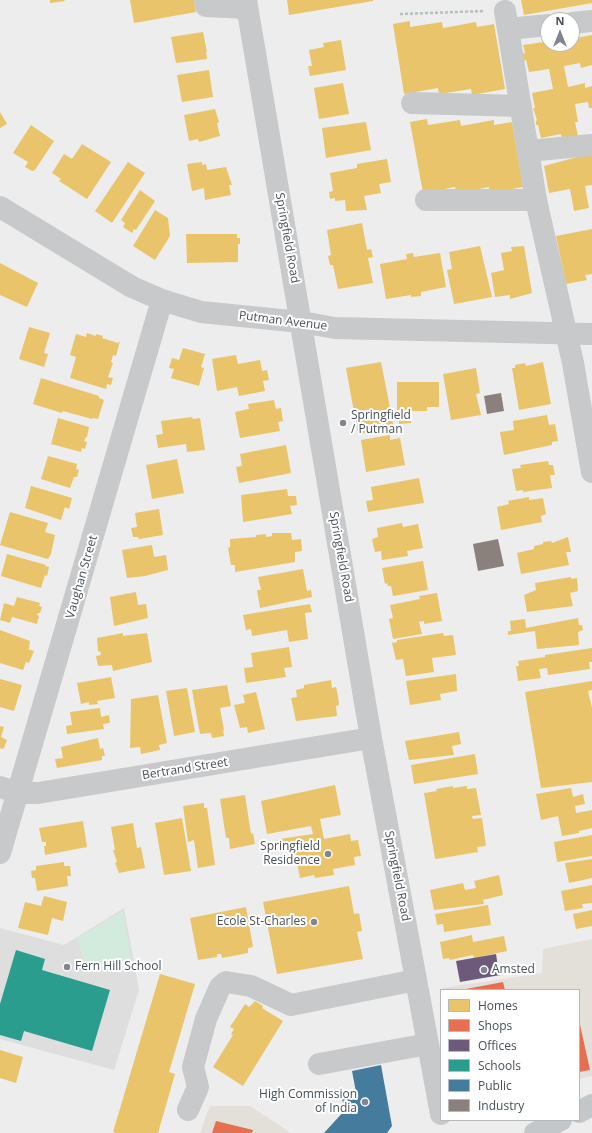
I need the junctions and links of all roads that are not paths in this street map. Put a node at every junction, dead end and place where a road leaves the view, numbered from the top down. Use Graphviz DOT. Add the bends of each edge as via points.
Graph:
graph roads {
  1 [pos="205,0"];
  2 [pos="246,4"];
  3 [pos="592,21"];
  4 [pos="580,22"];
  5 [pos="540,24"];
  6 [pos="412,103"];
  7 [pos="521,106"];
  8 [pos="592,145"];
  9 [pos="528,151"];
  10 [pos="426,200"];
  11 [pos="536,200"];
  12 [pos="0,207"];
  13 [pos="162,300"];
  14 [pos="301,322"];
  15 [pos="592,334"];
  16 [pos="566,335"];
  17 [pos="592,472"];
  18 [pos="371,738"];
  19 [pos="9,790"];
  20 [pos="0,854"];
  21 [pos="416,980"];
  22 [pos="428,1044"];
  23 [pos="319,1064"];
  24 [pos="592,1105"];
  25 [pos="440,1109"];
  26 [pos="188,1110"];
  27 [pos="580,1111"];
  28 [pos="442,1121"];
  29 [pos="560,1121"];
  30 [pos="444,1133"];
  31 [pos="535,1133"];
  1 -- 2 [label="street" via="206,6"];
  2 -- 14 [label="street, Springfield Road"];
  3 -- 4 [label="street"];
  5 -- 7 [label="street" via="506,20"];
  6 -- 7 [label="street"];
  7 -- 9 [label="street"];
  8 -- 9 [label="street"];
  9 -- 11 [label="street"];
  10 -- 11 [label="street"];
  11 -- 16 [label="street"];
  12 -- 13 [label="street, Putman Avenue" via="132,288"];
  13 -- 14 [label="street, Putman Avenue" via="201,312"];
  13 -- 19 [label="street, Vaughan Street"];
  14 -- 16 [label="street, Putman Avenue" via="335,328"];
  14 -- 18 [label="street, Springfield Road"];
  15 -- 16 [label="street, Putman Avenue"];
  16 -- 17 [label="street" via="574,363"];
  18 -- 19 [label="street, Bertrand Street" via="38,793"];
  18 -- 21 [label="street, Springfield Road"];
  19 -- 20 [label="street, Vaughan Street"];
  21 -- 22 [label="street, Springfield Road"];
  21 -- 26 [label="street" via="291,1006 250,986 226,982 220,987 206,1019 193,1067 198,1087"];
  22 -- 23 [label="street"];
  22 -- 25 [label="street, Springfield Road"];
  24 -- 27 [label="main road"];
  28 -- 30 [label="street"];
  29 -- 31 [label="main road"];
}
